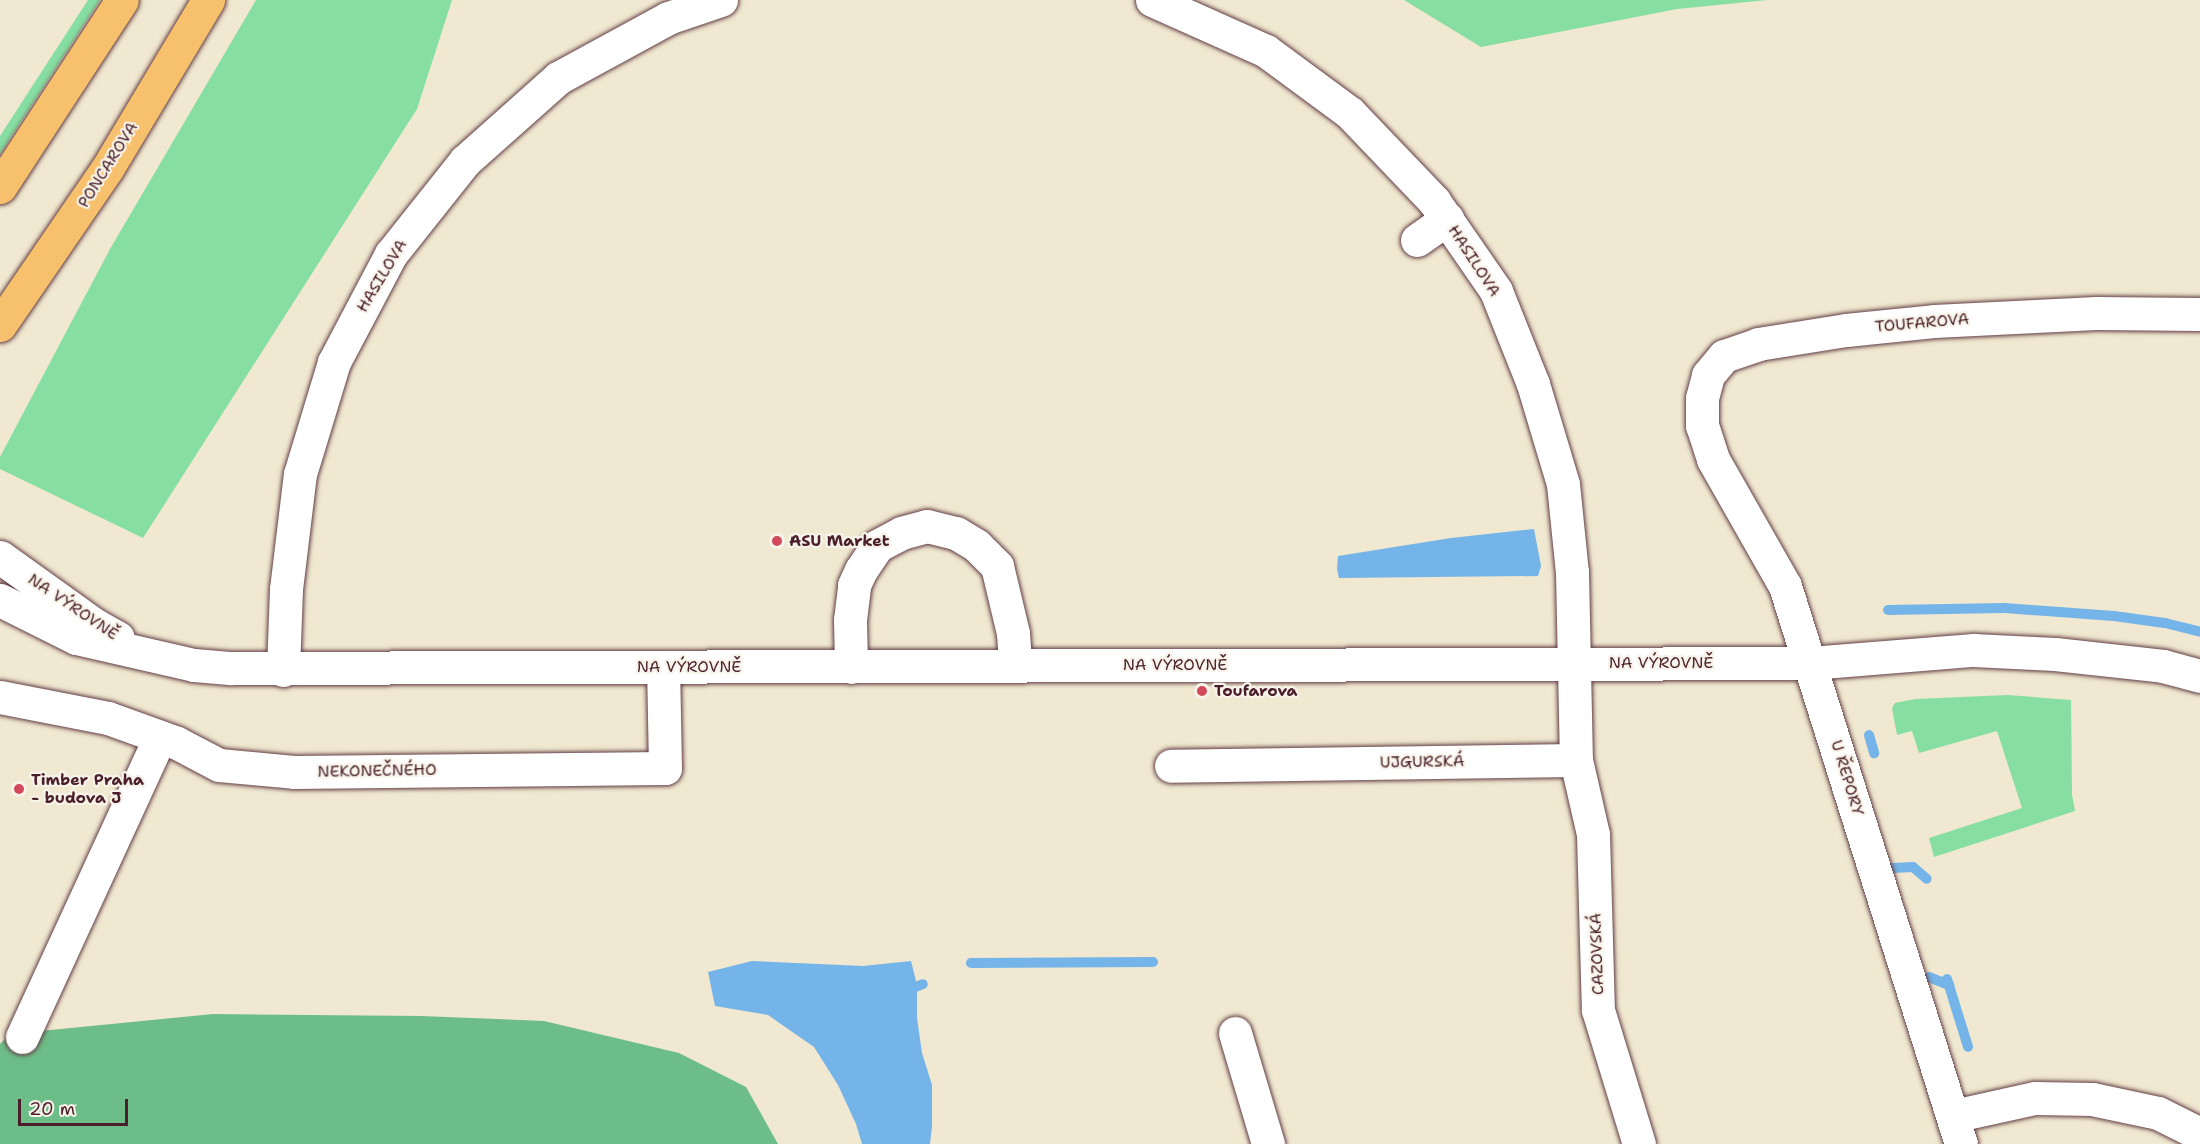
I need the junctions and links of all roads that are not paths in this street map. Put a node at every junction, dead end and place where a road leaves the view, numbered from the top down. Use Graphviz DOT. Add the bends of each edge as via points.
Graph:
graph roads {
  1 [pos="122,0"];
  2 [pos="208,0"];
  3 [pos="721,0"];
  4 [pos="1152,0"];
  5 [pos="0,187"];
  6 [pos="1447,219"];
  7 [pos="1417,240"];
  8 [pos="2200,314"];
  9 [pos="0,325"];
  10 [pos="1702,426"];
  11 [pos="0,557"];
  12 [pos="0,600"];
  13 [pos="148,655"];
  14 [pos="1810,663"];
  15 [pos="1574,664"];
  16 [pos="1015,665"];
  17 [pos="663,667"];
  18 [pos="851,667"];
  19 [pos="284,670"];
  20 [pos="2200,676"];
  21 [pos="0,697"];
  22 [pos="160,737"];
  23 [pos="1576,760"];
  24 [pos="1171,766"];
  25 [pos="1235,1033"];
  26 [pos="22,1037"];
  27 [pos="1957,1130"];
  28 [pos="2200,1134"];
  29 [pos="1268,1144"];
  30 [pos="1639,1144"];
  1 -- 5 [label="main road"];
  2 -- 9 [label="main road, PONCAROVA" via="106,169"];
  3 -- 19 [label="street, HASILOVA" via="668,18 558,78 465,161 392,254 334,362 300,474 286,590"];
  4 -- 6 [label="street, HASILOVA" via="1266,51 1285,64 1350,113"];
  6 -- 7 [label="street"];
  6 -- 15 [label="street, HASILOVA" via="1496,291 1533,384 1563,484 1572,572"];
  8 -- 10 [label="street, TOUFAROVA" via="2096,313 1934,321 1758,344 1724,356 1708,375 1701,398"];
  10 -- 14 [label="street, U ŘEPORY" via="1713,459 1785,586"];
  11 -- 13 [label="street, NA VÝROVNĚ" via="95,625"];
  12 -- 13 [label="street, NA VÝROVNĚ" via="75,638"];
  13 -- 19 [label="street, NA VÝROVNĚ" via="194,665"];
  14 -- 15 [label="street, NA VÝROVNĚ"];
  14 -- 20 [label="street, NA VÝROVNĚ" via="1972,650 2163,666"];
  14 -- 27 [label="street, U ŘEPORY"];
  15 -- 16 [label="street, NA VÝROVNĚ"];
  15 -- 23 [label="street"];
  16 -- 18 [label="street, NA VÝROVNĚ"];
  16 -- 18 [label="street" via="1013,633 997,566 976,545 956,533 927,526 901,532 877,546 861,570 854,585 850,620"];
  17 -- 18 [label="street, NA VÝROVNĚ"];
  17 -- 19 [label="street, NA VÝROVNĚ"];
  17 -- 22 [label="street, NEKONEČNÉHO" via="665,768 294,772 219,765"];
  21 -- 22 [label="street, NEKONEČNÉHO" via="108,718"];
  22 -- 26 [label="street"];
  23 -- 24 [label="street, UJGURSKÁ"];
  23 -- 30 [label="street, CAZOVSKÁ" via="1593,834 1599,1010"];
  25 -- 29 [label="street"];
  27 -- 28 [label="street" via="2035,1098 2092,1099 2158,1113"];
}
